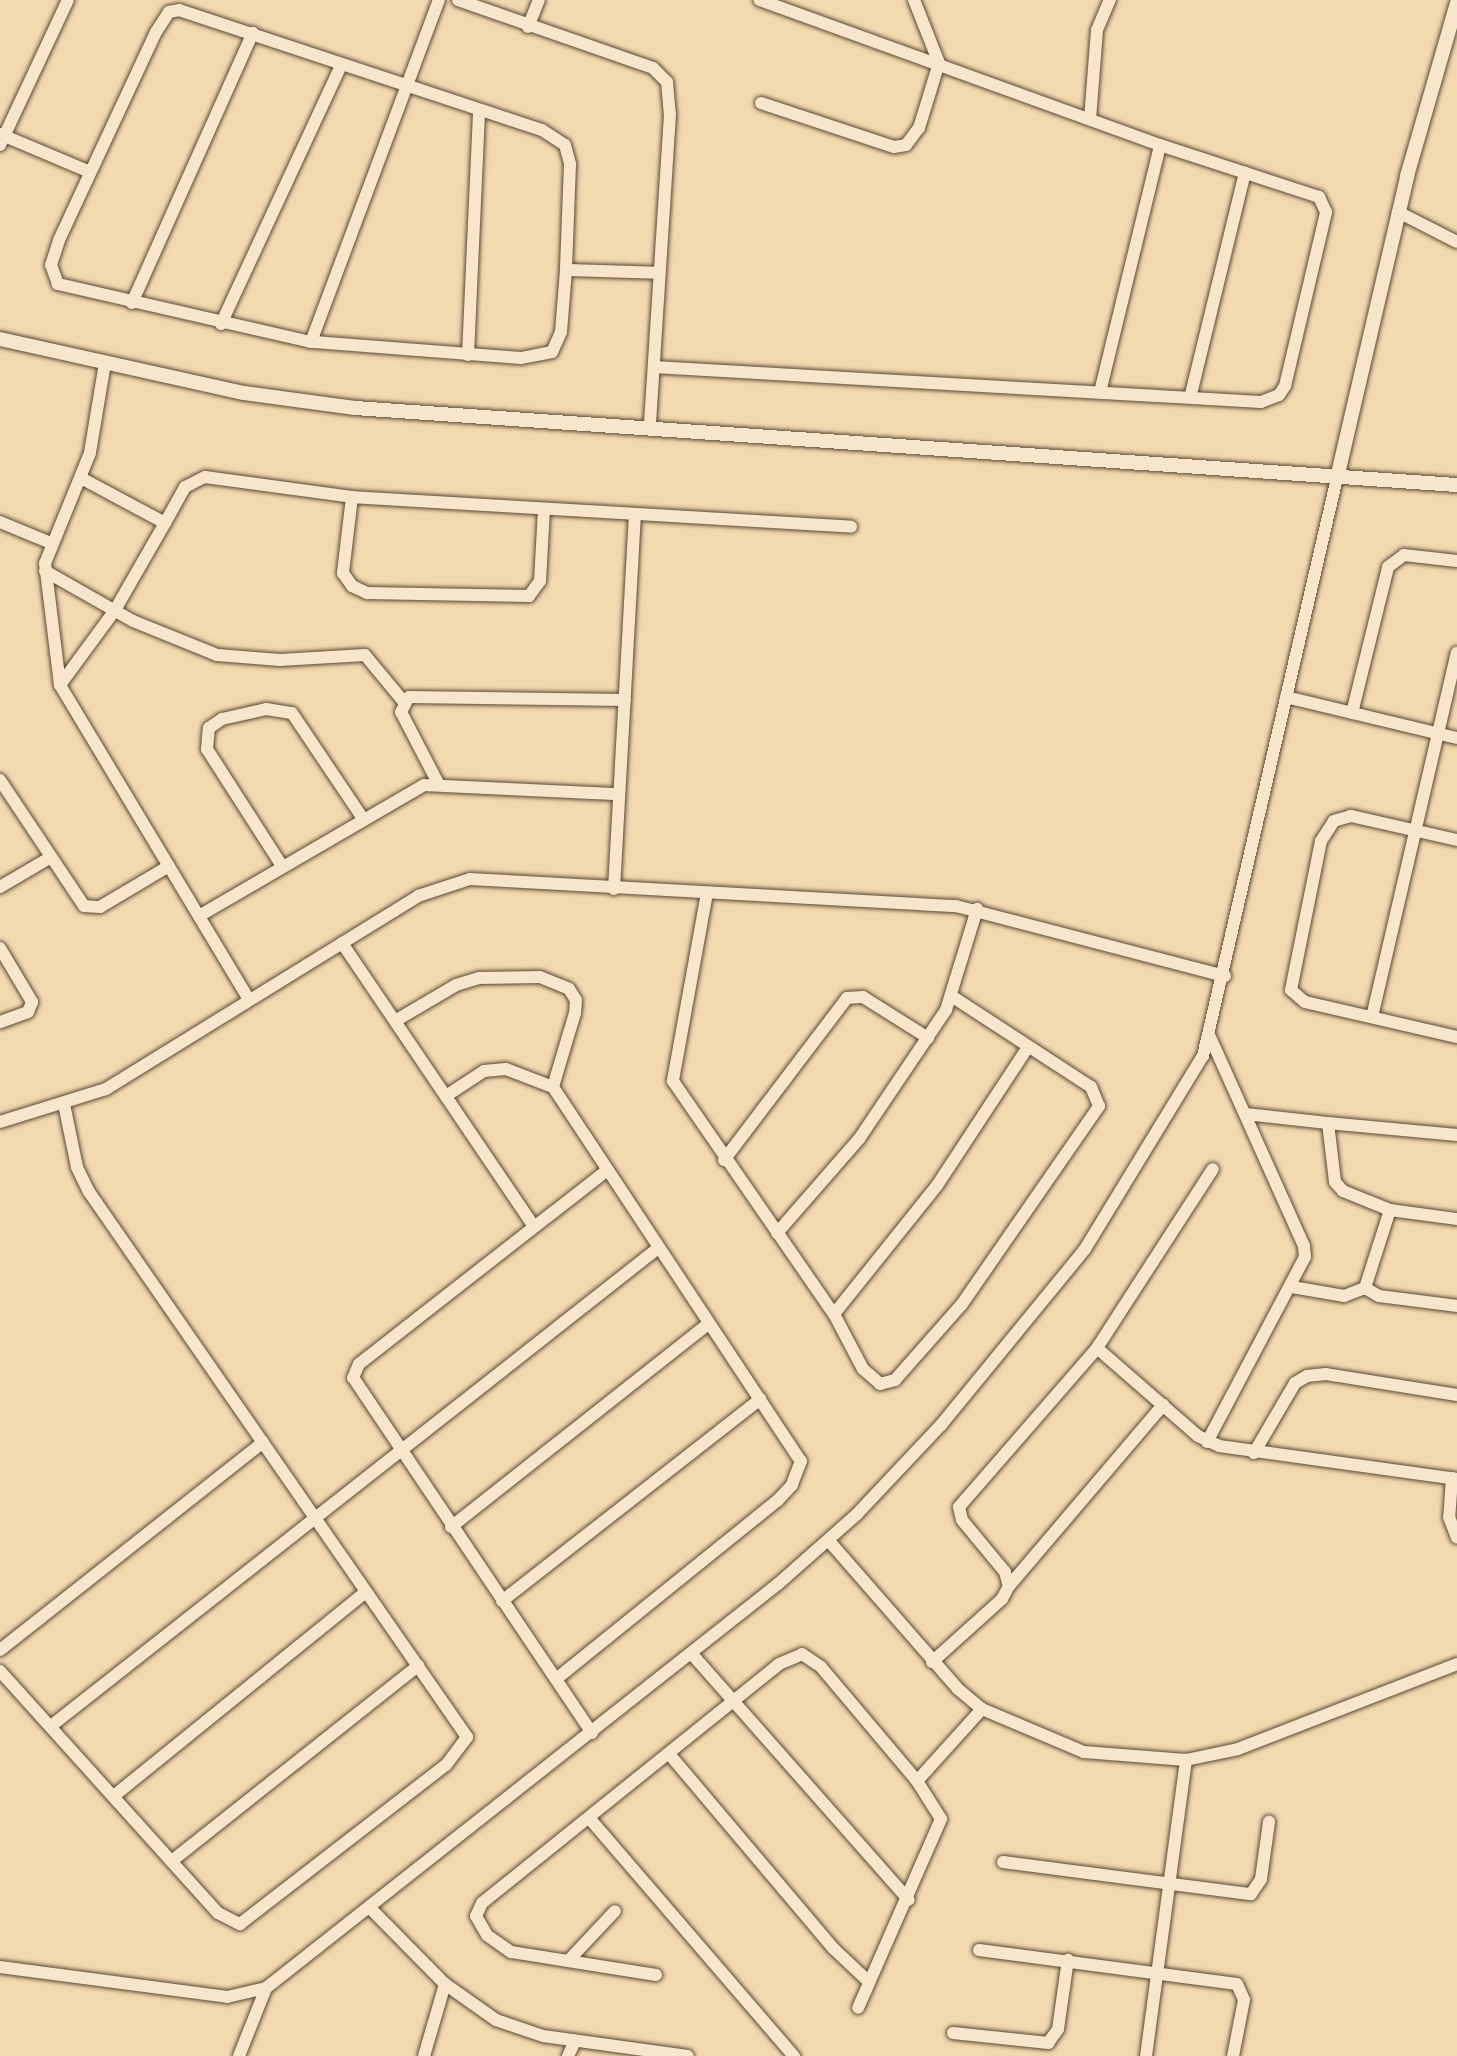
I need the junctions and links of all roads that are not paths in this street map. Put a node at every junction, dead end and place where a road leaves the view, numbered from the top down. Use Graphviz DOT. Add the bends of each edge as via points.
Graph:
graph roads {
  1 [pos="68,0"];
  2 [pos="439,0"];
  3 [pos="458,0"];
  4 [pos="539,0"];
  5 [pos="759,0"];
  6 [pos="914,0"];
  7 [pos="1110,0"];
  8 [pos="1457,3"];
  9 [pos="528,27"];
  10 [pos="253,33"];
  11 [pos="1450,52"];
  12 [pos="939,63"];
  13 [pos="341,65"];
  14 [pos="409,88"];
  15 [pos="761,103"];
  16 [pos="479,112"];
  17 [pos="1090,119"];
  18 [pos="1,138"];
  19 [pos="1160,145"];
  20 [pos="90,172"];
  21 [pos="1245,172"];
  22 [pos="1398,212"];
  23 [pos="1457,242"];
  24 [pos="566,270"];
  25 [pos="659,273"];
  26 [pos="132,303"];
  27 [pos="221,324"];
  28 [pos="0,339"];
  29 [pos="311,342"];
  30 [pos="468,355"];
  31 [pos="105,363"];
  32 [pos="654,367"];
  33 [pos="1100,392"];
  34 [pos="1191,394"];
  35 [pos="650,426"];
  36 [pos="81,478"];
  37 [pos="1337,478"];
  38 [pos="1457,485"];
  39 [pos="352,497"];
  40 [pos="544,509"];
  41 [pos="635,515"];
  42 [pos="0,522"];
  43 [pos="165,523"];
  44 [pos="851,527"];
  45 [pos="51,543"];
  46 [pos="1457,561"];
  47 [pos="45,571"];
  48 [pos="115,610"];
  49 [pos="1457,653"];
  50 [pos="60,685"];
  51 [pos="1286,697"];
  52 [pos="625,700"];
  53 [pos="403,701"];
  54 [pos="1352,713"];
  55 [pos="1440,734"];
  56 [pos="1457,738"];
  57 [pos="0,780"];
  58 [pos="438,783"];
  59 [pos="618,794"];
  60 [pos="362,817"];
  61 [pos="1416,830"];
  62 [pos="1457,840"];
  63 [pos="51,857"];
  64 [pos="169,866"];
  65 [pos="282,866"];
  66 [pos="0,887"];
  67 [pos="614,889"];
  68 [pos="707,893"];
  69 [pos="977,909"];
  70 [pos="199,916"];
  71 [pos="342,943"];
  72 [pos="0,948"];
  73 [pos="1225,976"];
  74 [pos="953,997"];
  75 [pos="249,999"];
  76 [pos="1372,1017"];
  77 [pos="395,1021"];
  78 [pos="0,1022"];
  79 [pos="1210,1037"];
  80 [pos="1457,1037"];
  81 [pos="928,1038"];
  82 [pos="1028,1047"];
  83 [pos="553,1087"];
  84 [pos="446,1096"];
  85 [pos="64,1104"];
  86 [pos="1246,1114"];
  87 [pos="0,1122"];
  88 [pos="1328,1123"];
  89 [pos="1457,1135"];
  90 [pos="724,1160"];
  91 [pos="1213,1169"];
  92 [pos="605,1172"];
  93 [pos="1390,1210"];
  94 [pos="1457,1219"];
  95 [pos="533,1225"];
  96 [pos="777,1233"];
  97 [pos="657,1249"];
  98 [pos="1292,1287"];
  99 [pos="1365,1288"];
  100 [pos="1457,1306"];
  101 [pos="834,1314"];
  102 [pos="708,1324"];
  103 [pos="1097,1348"];
  104 [pos="1457,1395"];
  105 [pos="761,1399"];
  106 [pos="1163,1405"];
  107 [pos="263,1442"];
  108 [pos="1207,1442"];
  109 [pos="400,1451"];
  110 [pos="1254,1453"];
  111 [pos="1455,1479"];
  112 [pos="317,1517"];
  113 [pos="451,1527"];
  114 [pos="1457,1538"];
  115 [pos="829,1541"];
  116 [pos="1009,1586"];
  117 [pos="366,1592"];
  118 [pos="502,1601"];
  119 [pos="0,1650"];
  120 [pos="691,1653"];
  121 [pos="932,1662"];
  122 [pos="1457,1664"];
  123 [pos="418,1666"];
  124 [pos="0,1671"];
  125 [pos="556,1679"];
  126 [pos="735,1702"];
  127 [pos="982,1709"];
  128 [pos="51,1726"];
  129 [pos="592,1733"];
  130 [pos="670,1755"];
  131 [pos="1186,1760"];
  132 [pos="917,1781"];
  133 [pos="115,1795"];
  134 [pos="590,1819"];
  135 [pos="1269,1822"];
  136 [pos="173,1860"];
  137 [pos="1003,1862"];
  138 [pos="1168,1886"];
  139 [pos="909,1900"];
  140 [pos="370,1908"];
  141 [pos="615,1911"];
  142 [pos="979,1950"];
  143 [pos="569,1960"];
  144 [pos="1068,1960"];
  145 [pos="0,1967"];
  146 [pos="1157,1972"];
  147 [pos="656,1975"];
  148 [pos="869,1982"];
  149 [pos="445,1984"];
  150 [pos="266,1988"];
  151 [pos="858,2008"];
  152 [pos="953,2033"];
  153 [pos="575,2041"];
  154 [pos="239,2056"];
  155 [pos="424,2056"];
  156 [pos="568,2056"];
  157 [pos="688,2056"];
  158 [pos="794,2056"];
  159 [pos="1146,2056"];
  160 [pos="1233,2056"];
  1 -- 18 [label="street"];
  2 -- 14 [label="street"];
  3 -- 9 [label="street"];
  4 -- 9 [label="street"];
  5 -- 12 [label="street"];
  6 -- 12 [label="street"];
  7 -- 17 [label="street" via="1097,30"];
  8 -- 11 [label="street"];
  9 -- 25 [label="street" via="653,68 667,82 670,114"];
  10 -- 13 [label="street"];
  10 -- 20 [label="street" via="195,12 169,12"];
  10 -- 26 [label="street"];
  11 -- 22 [label="street"];
  12 -- 15 [label="street" via="919,128 903,147"];
  12 -- 17 [label="street"];
  13 -- 14 [label="street"];
  13 -- 27 [label="street"];
  14 -- 16 [label="street"];
  14 -- 29 [label="street"];
  16 -- 24 [label="street" via="542,130 565,145 570,164"];
  16 -- 30 [label="street"];
  17 -- 19 [label="street"];
  18 -- 20 [label="street"];
  19 -- 21 [label="street"];
  19 -- 33 [label="street"];
  20 -- 26 [label="street" via="59,240 52,278 68,289"];
  21 -- 34 [label="street"];
  21 -- 34 [label="street" via="1312,193 1325,204 1285,386 1279,395 1261,402"];
  22 -- 23 [label="street"];
  22 -- 37 [label="street"];
  24 -- 25 [label="street"];
  24 -- 30 [label="street" via="561,332 552,352 527,358"];
  25 -- 32 [label="street"];
  26 -- 27 [label="street"];
  27 -- 29 [label="street"];
  28 -- 31 [label="street"];
  29 -- 30 [label="street"];
  31 -- 35 [label="street" via="244,393 355,408"];
  31 -- 36 [label="street"];
  32 -- 33 [label="street"];
  32 -- 35 [label="street"];
  33 -- 34 [label="street"];
  35 -- 37 [label="street"];
  36 -- 43 [label="street"];
  36 -- 45 [label="street"];
  37 -- 38 [label="street"];
  37 -- 51 [label="street"];
  39 -- 40 [label="street"];
  39 -- 40 [label="street" via="343,573 352,586 367,593 529,596 540,581"];
  39 -- 43 [label="street" via="205,477 185,487"];
  40 -- 41 [label="street"];
  41 -- 44 [label="street"];
  41 -- 52 [label="street"];
  42 -- 45 [label="street"];
  43 -- 48 [label="street"];
  45 -- 47 [label="street"];
  46 -- 54 [label="street" via="1404,555 1388,567"];
  47 -- 48 [label="street"];
  47 -- 50 [label="street"];
  48 -- 50 [label="street"];
  48 -- 53 [label="street" via="159,634 217,655 280,660 365,655"];
  49 -- 55 [label="street"];
  50 -- 64 [label="street"];
  51 -- 54 [label="street"];
  51 -- 73 [label="street"];
  52 -- 53 [label="street" via="421,696"];
  52 -- 59 [label="street"];
  53 -- 58 [label="street" via="401,712"];
  54 -- 55 [label="street"];
  55 -- 56 [label="street"];
  55 -- 61 [label="street"];
  57 -- 63 [label="street"];
  58 -- 59 [label="street"];
  58 -- 60 [label="street" via="411,790"];
  59 -- 67 [label="street"];
  60 -- 65 [label="street"];
  60 -- 65 [label="street" via="292,713 266,709 222,719 209,728 207,749"];
  61 -- 62 [label="street"];
  61 -- 76 [label="street"];
  61 -- 76 [label="street" via="1351,816 1334,821 1321,841 1291,990 1305,1002"];
  63 -- 64 [label="street" via="73,896 94,909"];
  63 -- 66 [label="street"];
  64 -- 70 [label="street"];
  65 -- 70 [label="street"];
  67 -- 68 [label="street"];
  67 -- 71 [label="street" via="470,879 426,892"];
  68 -- 69 [label="street"];
  68 -- 90 [label="street" via="672,1073 678,1094"];
  69 -- 73 [label="street"];
  69 -- 74 [label="street"];
  70 -- 75 [label="street"];
  71 -- 75 [label="street"];
  71 -- 77 [label="street"];
  72 -- 78 [label="street" via="32,1002 28,1012"];
  73 -- 79 [label="street"];
  74 -- 81 [label="street"];
  74 -- 82 [label="street"];
  75 -- 85 [label="street" via="106,1089"];
  76 -- 80 [label="street"];
  77 -- 83 [label="street" via="467,981 492,976 553,979 576,1000"];
  77 -- 84 [label="street"];
  79 -- 86 [label="street"];
  79 -- 115 [label="street" via="1159,1134 1085,1249 941,1425"];
  81 -- 90 [label="street" via="863,997 847,998"];
  81 -- 96 [label="street" via="859,1139"];
  82 -- 101 [label="street" via="938,1184"];
  82 -- 101 [label="street" via="1091,1087 1099,1106 962,1304 888,1383 880,1384 863,1369"];
  83 -- 84 [label="street" via="506,1069 484,1071"];
  83 -- 92 [label="street"];
  84 -- 95 [label="street"];
  85 -- 87 [label="street"];
  85 -- 107 [label="street" via="77,1167 89,1192"];
  86 -- 88 [label="street"];
  86 -- 98 [label="street" via="1304,1246"];
  88 -- 89 [label="street"];
  88 -- 93 [label="street" via="1335,1182 1353,1197"];
  90 -- 96 [label="street"];
  91 -- 103 [label="street"];
  92 -- 95 [label="street"];
  92 -- 97 [label="street"];
  93 -- 94 [label="street"];
  93 -- 99 [label="street" via="1364,1276"];
  95 -- 109 [label="street" via="356,1369 356,1389"];
  96 -- 101 [label="street"];
  97 -- 102 [label="street"];
  97 -- 109 [label="street"];
  98 -- 99 [label="street" via="1344,1296"];
  98 -- 108 [label="street"];
  99 -- 100 [label="street" via="1370,1294"];
  102 -- 105 [label="street"];
  102 -- 113 [label="street"];
  103 -- 106 [label="street"];
  103 -- 116 [label="street" via="959,1507 962,1520 1005,1572"];
  104 -- 110 [label="street" via="1326,1374 1307,1376 1295,1383"];
  105 -- 118 [label="street"];
  105 -- 125 [label="street" via="801,1461 792,1485"];
  106 -- 108 [label="street"];
  106 -- 116 [label="street"];
  107 -- 112 [label="street"];
  107 -- 119 [label="street"];
  108 -- 110 [label="street"];
  109 -- 112 [label="street"];
  109 -- 113 [label="street"];
  110 -- 111 [label="street"];
  111 -- 114 [label="street" via="1449,1517"];
  112 -- 117 [label="street"];
  112 -- 128 [label="street"];
  113 -- 118 [label="street"];
  115 -- 120 [label="street"];
  115 -- 121 [label="street"];
  116 -- 121 [label="street" via="1002,1599"];
  117 -- 123 [label="street"];
  117 -- 133 [label="street"];
  118 -- 125 [label="street"];
  120 -- 126 [label="street"];
  120 -- 129 [label="street"];
  121 -- 127 [label="street"];
  122 -- 131 [label="street" via="1270,1741"];
  123 -- 136 [label="street"];
  123 -- 136 [label="street" via="467,1737 460,1752 434,1775 240,1924 218,1913"];
  124 -- 128 [label="street"];
  125 -- 129 [label="street"];
  126 -- 130 [label="street"];
  126 -- 132 [label="street" via="779,1664 802,1654 821,1667"];
  126 -- 139 [label="street"];
  127 -- 131 [label="street" via="1084,1752"];
  127 -- 132 [label="street"];
  128 -- 133 [label="street"];
  129 -- 140 [label="street"];
  130 -- 134 [label="street"];
  130 -- 148 [label="street" via="834,1949"];
  131 -- 138 [label="street"];
  132 -- 139 [label="street" via="937,1808 940,1830"];
  133 -- 136 [label="street"];
  134 -- 143 [label="street" via="482,1903 476,1916 487,1935 511,1952"];
  134 -- 158 [label="street"];
  135 -- 138 [label="street" via="1261,1879 1251,1894"];
  137 -- 138 [label="street"];
  138 -- 146 [label="street"];
  139 -- 148 [label="street"];
  140 -- 149 [label="street"];
  140 -- 150 [label="street"];
  141 -- 143 [label="street"];
  142 -- 144 [label="street"];
  143 -- 147 [label="street"];
  144 -- 146 [label="street"];
  144 -- 152 [label="street" via="1058,2029 1048,2043"];
  145 -- 150 [label="street" via="227,1997"];
  146 -- 159 [label="street"];
  146 -- 160 [label="street" via="1237,1984 1244,2000"];
  148 -- 151 [label="street"];
  149 -- 153 [label="street" via="506,2025"];
  149 -- 155 [label="street"];
  150 -- 154 [label="street"];
  153 -- 156 [label="street"];
  153 -- 157 [label="street"];
}
